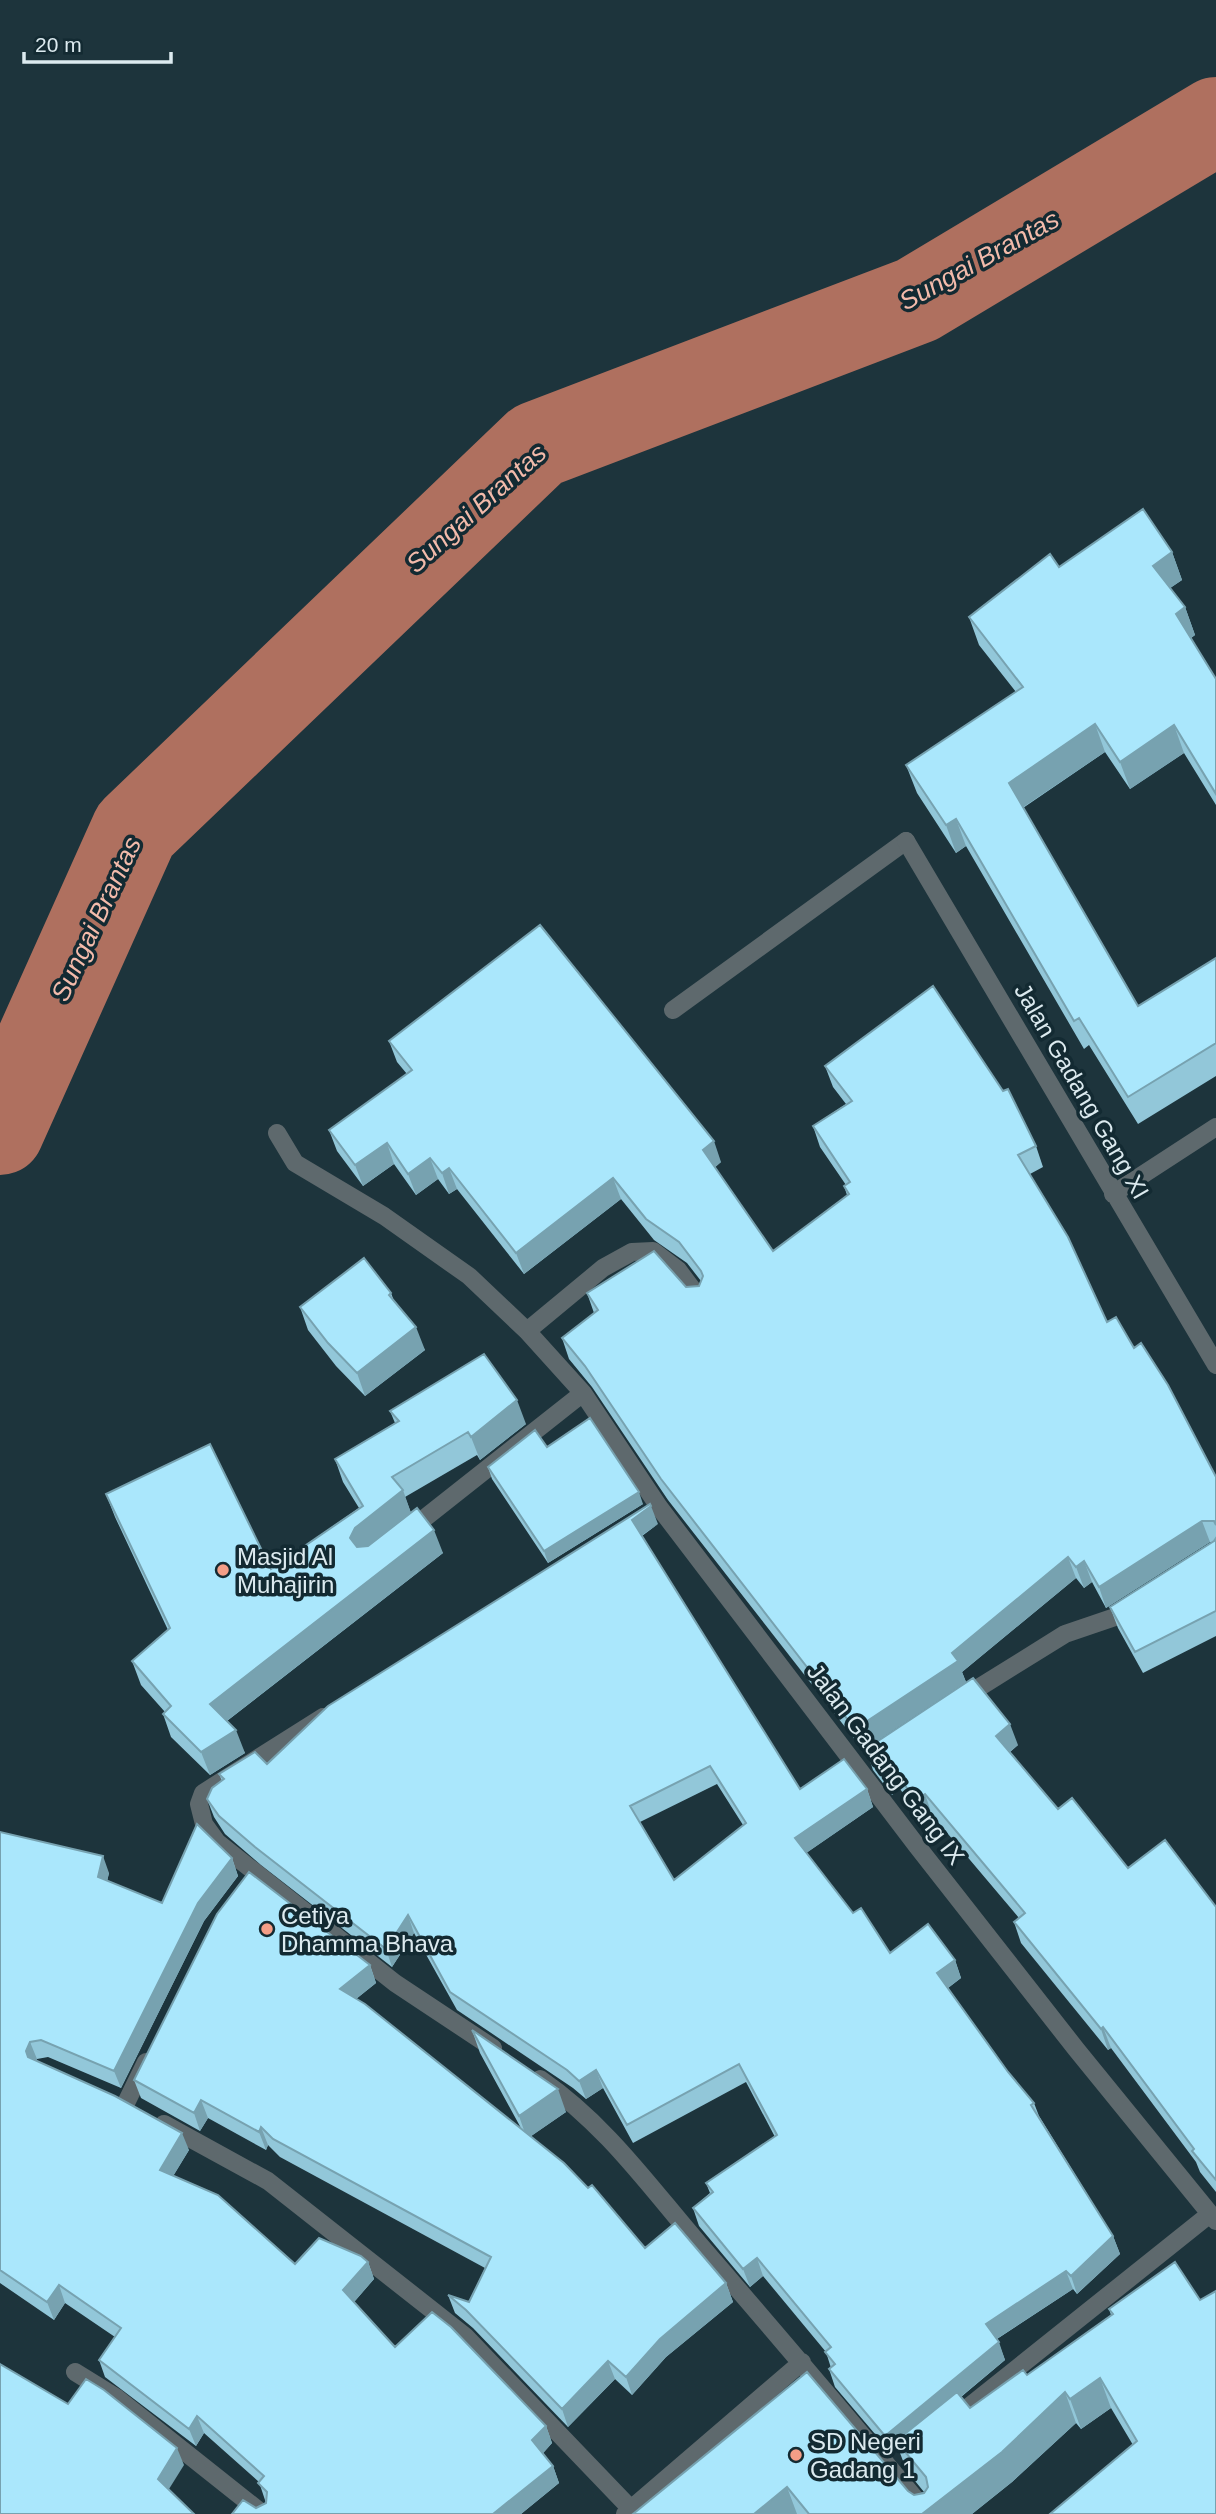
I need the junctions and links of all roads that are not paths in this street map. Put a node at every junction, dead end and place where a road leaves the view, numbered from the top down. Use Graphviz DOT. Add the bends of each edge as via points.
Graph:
graph roads {
  1 [pos="673,1010"];
  2 [pos="1216,1127"];
  3 [pos="277,1133"];
  4 [pos="1113,1194"];
  5 [pos="699,1298"];
  6 [pos="527,1331"];
  7 [pos="1216,1365"];
  8 [pos="583,1393"];
  9 [pos="392,1544"];
  10 [pos="1145,1598"];
  11 [pos="343,1704"];
  12 [pos="948,1707"];
  13 [pos="153,2047"];
  14 [pos="504,2055"];
  15 [pos="525,2069"];
  16 [pos="1213,2217"];
  17 [pos="802,2362"];
  18 [pos="75,2372"];
  19 [pos="934,2434"];
  20 [pos="628,2512"];
  21 [pos="263,2514"];
  22 [pos="928,2514"];
  1 -- 4 [label="street, Jalan Gadang Gang XI" via="906,841"];
  2 -- 4 [label="street"];
  3 -- 6 [label="street, Jalan Gadang Gang IX" via="295,1163 384,1216 469,1276"];
  4 -- 7 [label="street, Jalan Gadang Gang XI"];
  5 -- 6 [label="street" via="678,1270 653,1251 632,1252 603,1268"];
  6 -- 8 [label="street, Jalan Gadang Gang IX"];
  8 -- 9 [label="street"];
  8 -- 16 [label="street, Jalan Gadang Gang IX" via="653,1511 863,1763 999,1952"];
  10 -- 12 [label="street" via="1115,1617 1065,1634"];
  11 -- 14 [label="street" via="203,1793 199,1804 204,1824 250,1879"];
  13 -- 20 [label="street" via="132,2106 268,2181 465,2336"];
  15 -- 17 [label="street" via="567,2097 634,2163"];
  16 -- 19 [label="street"];
  17 -- 20 [label="street"];
  17 -- 22 [label="street" via="896,2465"];
  18 -- 21 [label="street" via="117,2398"];
}
